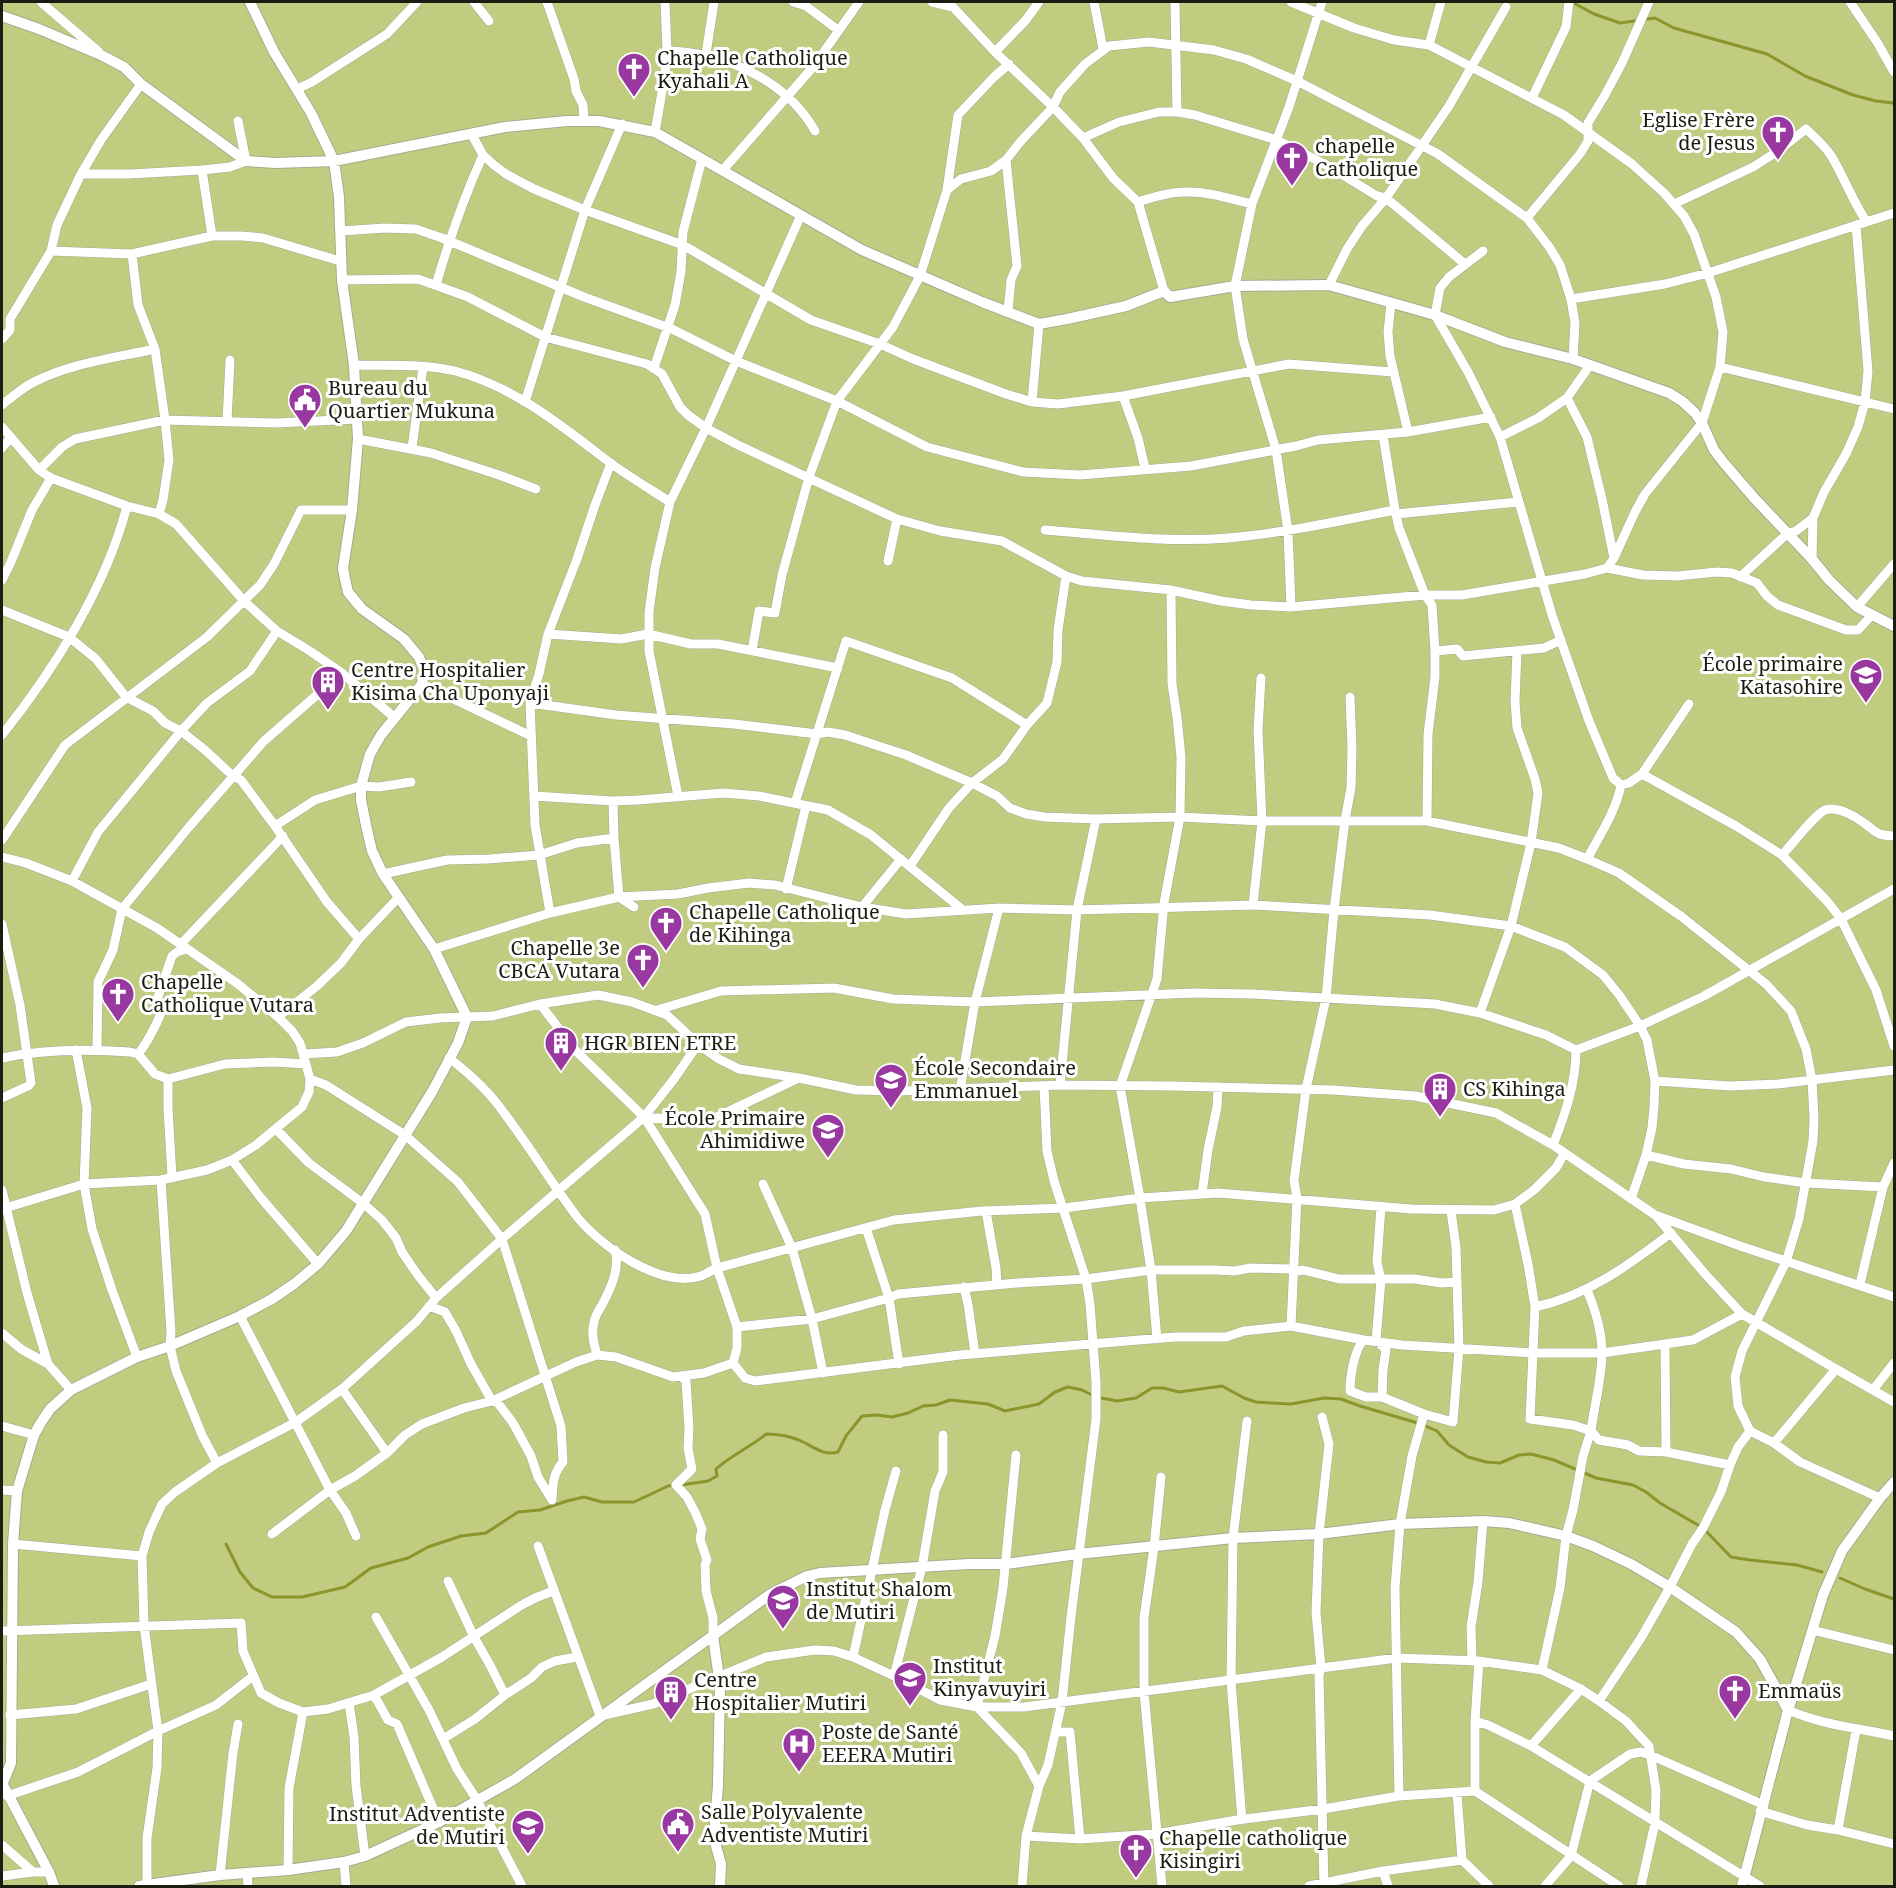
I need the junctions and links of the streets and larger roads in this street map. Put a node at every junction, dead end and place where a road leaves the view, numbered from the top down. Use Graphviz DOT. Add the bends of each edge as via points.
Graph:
graph roads {
  1 [pos="41,2"];
  2 [pos="250,2"];
  3 [pos="417,2"];
  4 [pos="474,2"];
  5 [pos="547,2"];
  6 [pos="665,2"];
  7 [pos="714,2"];
  8 [pos="793,2"];
  9 [pos="859,2"];
  10 [pos="932,2"];
  11 [pos="1039,2"];
  12 [pos="1094,2"];
  13 [pos="1175,2"];
  14 [pos="1291,2"];
  15 [pos="1322,2"];
  16 [pos="1441,2"];
  17 [pos="1569,2"];
  18 [pos="1850,2"];
  19 [pos="1647,5"];
  20 [pos="1506,7"];
  21 [pos="1320,15"];
  22 [pos="2,16"];
  23 [pos="489,21"];
  24 [pos="838,30"];
  25 [pos="1176,45"];
  26 [pos="1429,45"];
  27 [pos="1103,49"];
  28 [pos="667,51"];
  29 [pos="995,52"];
  30 [pos="706,54"];
  31 [pos="103,56"];
  32 [pos="1009,64"];
  33 [pos="1471,66"];
  34 [pos="1894,72"];
  35 [pos="1297,81"];
  36 [pos="141,84"];
  37 [pos="297,89"];
  38 [pos="786,97"];
  39 [pos="1532,98"];
  40 [pos="1053,107"];
  41 [pos="1178,112"];
  42 [pos="238,121"];
  43 [pos="584,121"];
  44 [pos="622,124"];
  45 [pos="815,131"];
  46 [pos="1588,131"];
  47 [pos="655,132"];
  48 [pos="472,135"];
  49 [pos="1083,138"];
  50 [pos="1277,140"];
  51 [pos="1422,145"];
  52 [pos="483,155"];
  53 [pos="702,159"];
  54 [pos="1006,160"];
  55 [pos="246,161"];
  56 [pos="334,161"];
  57 [pos="202,170"];
  58 [pos="723,170"];
  59 [pos="81,174"];
  60 [pos="947,190"];
  61 [pos="1386,198"];
  62 [pos="1138,202"];
  63 [pos="1252,204"];
  64 [pos="1674,204"];
  65 [pos="585,210"];
  66 [pos="1894,213"];
  67 [pos="801,215"];
  68 [pos="1527,218"];
  69 [pos="1866,221"];
  70 [pos="1856,225"];
  71 [pos="341,231"];
  72 [pos="212,236"];
  73 [pos="449,240"];
  74 [pos="683,245"];
  75 [pos="51,251"];
  76 [pos="1483,251"];
  77 [pos="132,254"];
  78 [pos="340,261"];
  79 [pos="1465,264"];
  80 [pos="1708,273"];
  81 [pos="920,276"];
  82 [pos="342,280"];
  83 [pos="436,285"];
  84 [pos="1329,285"];
  85 [pos="1235,286"];
  86 [pos="560,287"];
  87 [pos="1164,291"];
  88 [pos="765,293"];
  89 [pos="1571,299"];
  90 [pos="1391,303"];
  91 [pos="1008,311"];
  92 [pos="1435,315"];
  93 [pos="1039,324"];
  94 [pos="668,327"];
  95 [pos="545,337"];
  96 [pos="2,339"];
  97 [pos="880,344"];
  98 [pos="155,348"];
  99 [pos="1573,359"];
  100 [pos="230,360"];
  101 [pos="736,361"];
  102 [pos="354,364"];
  103 [pos="1590,365"];
  104 [pos="1720,366"];
  105 [pos="423,367"];
  106 [pos="654,368"];
  107 [pos="1253,370"];
  108 [pos="1394,372"];
  109 [pos="1123,396"];
  110 [pos="1567,398"];
  111 [pos="837,401"];
  112 [pos="525,402"];
  113 [pos="1032,402"];
  114 [pos="1866,402"];
  115 [pos="2,405"];
  116 [pos="1894,409"];
  117 [pos="1491,417"];
  118 [pos="357,419"];
  119 [pos="165,420"];
  120 [pos="227,421"];
  121 [pos="1702,423"];
  122 [pos="2,427"];
  123 [pos="706,428"];
  124 [pos="1408,432"];
  125 [pos="1383,435"];
  126 [pos="1500,437"];
  127 [pos="10,438"];
  128 [pos="358,439"];
  129 [pos="2,448"];
  130 [pos="412,448"];
  131 [pos="1276,450"];
  132 [pos="611,463"];
  133 [pos="1145,468"];
  134 [pos="39,470"];
  135 [pos="809,477"];
  136 [pos="51,478"];
  137 [pos="536,489"];
  138 [pos="670,502"];
  139 [pos="1518,502"];
  140 [pos="128,506"];
  141 [pos="352,510"];
  142 [pos="1395,512"];
  143 [pos="159,514"];
  144 [pos="1813,518"];
  145 [pos="897,519"];
  146 [pos="1045,530"];
  147 [pos="1288,531"];
  148 [pos="1787,534"];
  149 [pos="1614,558"];
  150 [pos="1812,559"];
  151 [pos="888,561"];
  152 [pos="1894,564"];
  153 [pos="1607,568"];
  154 [pos="1066,576"];
  155 [pos="1740,577"];
  156 [pos="2,580"];
  157 [pos="1543,581"];
  158 [pos="1171,591"];
  159 [pos="1425,595"];
  160 [pos="244,601"];
  161 [pos="1291,607"];
  162 [pos="1857,607"];
  163 [pos="2,610"];
  164 [pos="1872,615"];
  165 [pos="1894,626"];
  166 [pos="278,631"];
  167 [pos="548,634"];
  168 [pos="648,634"];
  169 [pos="69,637"];
  170 [pos="1562,640"];
  171 [pos="752,651"];
  172 [pos="1435,651"];
  173 [pos="1517,651"];
  174 [pos="838,668"];
  175 [pos="342,673"];
  176 [pos="1261,678"];
  177 [pos="422,684"];
  178 [pos="126,697"];
  179 [pos="1350,697"];
  180 [pos="530,704"];
  181 [pos="1689,704"];
  182 [pos="394,717"];
  183 [pos="663,717"];
  184 [pos="1027,725"];
  185 [pos="181,732"];
  186 [pos="817,734"];
  187 [pos="2,735"];
  188 [pos="531,736"];
  189 [pos="1642,774"];
  190 [pos="233,776"];
  191 [pos="411,782"];
  192 [pos="972,783"];
  193 [pos="1621,785"];
  194 [pos="361,786"];
  195 [pos="534,796"];
  196 [pos="678,796"];
  197 [pos="613,801"];
  198 [pos="795,803"];
  199 [pos="806,806"];
  200 [pos="1180,817"];
  201 [pos="1096,819"];
  202 [pos="1262,820"];
  203 [pos="1345,820"];
  204 [pos="1427,821"];
  205 [pos="276,826"];
  206 [pos="1894,834"];
  207 [pos="283,836"];
  208 [pos="614,838"];
  209 [pos="2,840"];
  210 [pos="1531,843"];
  211 [pos="539,855"];
  212 [pos="1782,855"];
  213 [pos="2,857"];
  214 [pos="901,859"];
  215 [pos="1587,859"];
  216 [pos="910,866"];
  217 [pos="383,874"];
  218 [pos="72,881"];
  219 [pos="786,889"];
  220 [pos="1894,889"];
  221 [pos="619,897"];
  222 [pos="398,898"];
  223 [pos="1253,905"];
  224 [pos="634,908"];
  225 [pos="862,908"];
  226 [pos="999,908"];
  227 [pos="122,909"];
  228 [pos="963,910"];
  229 [pos="1077,910"];
  230 [pos="1334,910"];
  231 [pos="550,913"];
  232 [pos="1842,920"];
  233 [pos="2,924"];
  234 [pos="1511,926"];
  235 [pos="359,939"];
  236 [pos="183,946"];
  237 [pos="434,949"];
  238 [pos="1751,971"];
  239 [pos="1326,998"];
  240 [pos="1068,999"];
  241 [pos="975,1002"];
  242 [pos="540,1004"];
  243 [pos="657,1010"];
  244 [pos="1480,1013"];
  245 [pos="278,1017"];
  246 [pos="467,1017"];
  247 [pos="1640,1026"];
  248 [pos="698,1044"];
  249 [pos="1894,1046"];
  250 [pos="76,1050"];
  251 [pos="97,1050"];
  252 [pos="1576,1050"];
  253 [pos="28,1052"];
  254 [pos="138,1054"];
  255 [pos="303,1054"];
  256 [pos="2,1058"];
  257 [pos="449,1058"];
  258 [pos="306,1064"];
  259 [pos="1894,1070"];
  260 [pos="799,1078"];
  261 [pos="168,1079"];
  262 [pos="310,1079"];
  263 [pos="1812,1080"];
  264 [pos="1655,1081"];
  265 [pos="1060,1085"];
  266 [pos="1044,1086"];
  267 [pos="1120,1086"];
  268 [pos="1218,1087"];
  269 [pos="1306,1089"];
  270 [pos="960,1090"];
  271 [pos="2,1098"];
  272 [pos="644,1117"];
  273 [pos="276,1129"];
  274 [pos="405,1135"];
  275 [pos="1553,1145"];
  276 [pos="1564,1154"];
  277 [pos="1646,1155"];
  278 [pos="232,1160"];
  279 [pos="1894,1163"];
  280 [pos="172,1177"];
  281 [pos="161,1180"];
  282 [pos="1806,1183"];
  283 [pos="84,1184"];
  284 [pos="764,1184"];
  285 [pos="1883,1187"];
  286 [pos="558,1189"];
  287 [pos="2,1190"];
  288 [pos="1202,1194"];
  289 [pos="1140,1198"];
  290 [pos="1297,1198"];
  291 [pos="1631,1198"];
  292 [pos="364,1204"];
  293 [pos="1515,1204"];
  294 [pos="4,1207"];
  295 [pos="1381,1207"];
  296 [pos="1064,1208"];
  297 [pos="986,1211"];
  298 [pos="1451,1211"];
  299 [pos="1656,1215"];
  300 [pos="866,1228"];
  301 [pos="1671,1233"];
  302 [pos="502,1239"];
  303 [pos="792,1248"];
  304 [pos="615,1251"];
  305 [pos="1786,1262"];
  306 [pos="318,1264"];
  307 [pos="717,1268"];
  308 [pos="1293,1269"];
  309 [pos="1151,1270"];
  310 [pos="1086,1279"];
  311 [pos="1381,1280"];
  312 [pos="1457,1282"];
  313 [pos="1860,1284"];
  314 [pos="997,1285"];
  315 [pos="964,1287"];
  316 [pos="1587,1290"];
  317 [pos="1894,1297"];
  318 [pos="436,1298"];
  319 [pos="889,1298"];
  320 [pos="429,1306"];
  321 [pos="1534,1307"];
  322 [pos="1742,1314"];
  323 [pos="240,1316"];
  324 [pos="812,1319"];
  325 [pos="1756,1323"];
  326 [pos="1291,1326"];
  327 [pos="737,1327"];
  328 [pos="2,1333"];
  329 [pos="1157,1339"];
  330 [pos="1364,1340"];
  331 [pos="1376,1341"];
  332 [pos="1094,1344"];
  333 [pos="1665,1345"];
  334 [pos="170,1346"];
  335 [pos="1459,1349"];
  336 [pos="1534,1353"];
  337 [pos="1602,1353"];
  338 [pos="975,1354"];
  339 [pos="597,1355"];
  340 [pos="137,1357"];
  341 [pos="733,1363"];
  342 [pos="1894,1363"];
  343 [pos="899,1364"];
  344 [pos="48,1365"];
  345 [pos="1836,1369"];
  346 [pos="824,1373"];
  347 [pos="544,1375"];
  348 [pos="681,1376"];
  349 [pos="342,1389"];
  350 [pos="71,1390"];
  351 [pos="1873,1390"];
  352 [pos="1382,1397"];
  353 [pos="492,1401"];
  354 [pos="1894,1402"];
  355 [pos="1424,1414"];
  356 [pos="1322,1417"];
  357 [pos="1247,1421"];
  358 [pos="296,1422"];
  359 [pos="2,1426"];
  360 [pos="1591,1431"];
  361 [pos="1750,1431"];
  362 [pos="943,1435"];
  363 [pos="33,1436"];
  364 [pos="1774,1443"];
  365 [pos="1665,1452"];
  366 [pos="387,1453"];
  367 [pos="1016,1455"];
  368 [pos="217,1463"];
  369 [pos="1730,1465"];
  370 [pos="896,1471"];
  371 [pos="1161,1477"];
  372 [pos="1894,1482"];
  373 [pos="2,1490"];
  374 [pos="330,1490"];
  375 [pos="17,1491"];
  376 [pos="1880,1498"];
  377 [pos="1483,1521"];
  378 [pos="1400,1524"];
  379 [pos="272,1534"];
  380 [pos="1319,1534"];
  381 [pos="356,1536"];
  382 [pos="1566,1536"];
  383 [pos="1233,1538"];
  384 [pos="13,1544"];
  385 [pos="537,1546"];
  386 [pos="1154,1547"];
  387 [pos="1078,1554"];
  388 [pos="142,1556"];
  389 [pos="1006,1564"];
  390 [pos="922,1567"];
  391 [pos="873,1569"];
  392 [pos="448,1581"];
  393 [pos="1670,1587"];
  394 [pos="553,1591"];
  395 [pos="376,1617"];
  396 [pos="144,1625"];
  397 [pos="6,1630"];
  398 [pos="1812,1630"];
  399 [pos="713,1635"];
  400 [pos="474,1637"];
  401 [pos="1894,1650"];
  402 [pos="577,1657"];
  403 [pos="853,1657"];
  404 [pos="1397,1658"];
  405 [pos="1476,1661"];
  406 [pos="1321,1668"];
  407 [pos="1542,1670"];
  408 [pos="253,1676"];
  409 [pos="409,1676"];
  410 [pos="719,1676"];
  411 [pos="894,1676"];
  412 [pos="1231,1681"];
  413 [pos="151,1684"];
  414 [pos="1581,1689"];
  415 [pos="1144,1692"];
  416 [pos="374,1695"];
  417 [pos="505,1695"];
  418 [pos="1599,1701"];
  419 [pos="1062,1702"];
  420 [pos="349,1703"];
  421 [pos="977,1707"];
  422 [pos="1788,1710"];
  423 [pos="303,1712"];
  424 [pos="10,1715"];
  425 [pos="600,1716"];
  426 [pos="1475,1720"];
  427 [pos="238,1725"];
  428 [pos="1856,1730"];
  429 [pos="158,1731"];
  430 [pos="1057,1732"];
  431 [pos="1894,1736"];
  432 [pos="443,1739"];
  433 [pos="1531,1746"];
  434 [pos="1650,1755"];
  435 [pos="1590,1782"];
  436 [pos="2,1784"];
  437 [pos="1039,1786"];
  438 [pos="1475,1791"];
  439 [pos="1457,1793"];
  440 [pos="8,1796"];
  441 [pos="1399,1796"];
  442 [pos="477,1800"];
  443 [pos="1762,1808"];
  444 [pos="1323,1809"];
  445 [pos="1242,1820"];
  446 [pos="439,1822"];
  447 [pos="1655,1823"];
  448 [pos="1838,1830"];
  449 [pos="1156,1834"];
  450 [pos="1026,1836"];
  451 [pos="1080,1839"];
  452 [pos="1894,1844"];
  453 [pos="2,1845"];
  454 [pos="366,1856"];
  455 [pos="1571,1856"];
  456 [pos="1462,1860"];
  457 [pos="344,1862"];
  458 [pos="288,1870"];
  459 [pos="1383,1871"];
  460 [pos="33,1872"];
  461 [pos="49,1872"];
  462 [pos="247,1873"];
  463 [pos="220,1875"];
  464 [pos="2,1876"];
  465 [pos="1743,1882"];
  466 [pos="159,1885"];
  467 [pos="143,1886"];
  468 [pos="1324,1886"];
  469 [pos="54,1887"];
  470 [pos="248,1887"];
  471 [pos="346,1887"];
  472 [pos="522,1887"];
  473 [pos="720,1887"];
  474 [pos="1022,1887"];
  475 [pos="1162,1887"];
  476 [pos="1309,1887"];
  477 [pos="1388,1887"];
  478 [pos="1489,1887"];
  479 [pos="1545,1887"];
  480 [pos="1619,1887"];
  481 [pos="1641,1887"];
  482 [pos="1760,1887"];
  1 -- 31 [label="street"];
  2 -- 37 [label="street" via="273,52"];
  3 -- 37 [label="street" via="387,34"];
  4 -- 23 [label="street"];
  5 -- 43 [label="street" via="583,105"];
  6 -- 28 [label="street"];
  7 -- 30 [label="street"];
  8 -- 24 [label="street" via="806,6"];
  9 -- 24 [label="street"];
  10 -- 29 [label="street" via="953,7"];
  11 -- 29 [label="street"];
  12 -- 27 [label="street"];
  13 -- 25 [label="street"];
  14 -- 21 [label="street"];
  15 -- 21 [label="street"];
  16 -- 26 [label="street"];
  17 -- 39 [label="street" via="1566,27"];
  18 -- 34 [label="street"];
  19 -- 46 [label="street" via="1588,123"];
  20 -- 33 [label="street"];
  21 -- 26 [label="street" via="1394,40"];
  21 -- 35 [label="street"];
  22 -- 31 [label="street"];
  24 -- 38 [label="street"];
  25 -- 27 [label="street" via="1149,42"];
  25 -- 35 [label="street" via="1246,59"];
  25 -- 41 [label="street"];
  26 -- 33 [label="street"];
  27 -- 40 [label="street" via="1060,92"];
  28 -- 30 [label="street"];
  28 -- 47 [label="street"];
  29 -- 32 [label="street"];
  30 -- 38 [label="street" via="751,71"];
  31 -- 36 [label="street" via="124,67"];
  32 -- 40 [label="street"];
  32 -- 60 [label="street" via="958,115"];
  33 -- 39 [label="street"];
  33 -- 51 [label="street"];
  35 -- 50 [label="street"];
  35 -- 51 [label="street"];
  36 -- 55 [label="street"];
  36 -- 59 [label="street"];
  37 -- 56 [label="street"];
  38 -- 45 [label="street"];
  38 -- 58 [label="street"];
  39 -- 46 [label="street"];
  40 -- 49 [label="street"];
  40 -- 54 [label="street"];
  41 -- 49 [label="street" via="1159,112 1119,122"];
  41 -- 50 [label="street"];
  42 -- 55 [label="street"];
  43 -- 44 [label="street"];
  43 -- 48 [label="street" via="505,127"];
  44 -- 47 [label="street"];
  44 -- 65 [label="street"];
  46 -- 64 [label="street" via="1632,164"];
  46 -- 68 [label="street" via="1588,141 1580,153"];
  47 -- 53 [label="street"];
  48 -- 52 [label="street"];
  48 -- 56 [label="street"];
  49 -- 62 [label="street" via="1107,171"];
  50 -- 61 [label="street"];
  50 -- 63 [label="street"];
  51 -- 61 [label="street"];
  51 -- 68 [label="street"];
  52 -- 65 [label="street" via="506,174"];
  52 -- 73 [label="street"];
  53 -- 58 [label="street"];
  53 -- 74 [label="street"];
  54 -- 60 [label="street" via="991,171 961,179"];
  54 -- 91 [label="street" via="1017,266 1011,280"];
  55 -- 56 [label="street"];
  55 -- 57 [label="street"];
  56 -- 71 [label="street"];
  57 -- 59 [label="street"];
  57 -- 72 [label="street"];
  58 -- 67 [label="street"];
  59 -- 75 [label="street" via="57,225"];
  60 -- 81 [label="street"];
  61 -- 79 [label="street"];
  61 -- 84 [label="street" via="1362,226"];
  62 -- 63 [label="street" via="1186,192"];
  62 -- 87 [label="street"];
  63 -- 85 [label="street"];
  64 -- 69 [label="street" via="1754,167 1806,129 1832,157"];
  64 -- 80 [label="street" via="1694,234"];
  65 -- 74 [label="street"];
  65 -- 86 [label="street"];
  66 -- 69 [label="street"];
  67 -- 81 [label="street" via="862,250"];
  67 -- 88 [label="street"];
  68 -- 89 [label="street" via="1560,265"];
  69 -- 70 [label="street"];
  70 -- 80 [label="street"];
  70 -- 114 [label="street" via="1868,371"];
  71 -- 73 [label="street" via="416,229"];
  71 -- 78 [label="street"];
  72 -- 77 [label="street"];
  72 -- 78 [label="street" via="262,238"];
  73 -- 83 [label="street"];
  73 -- 86 [label="street"];
  74 -- 88 [label="street"];
  74 -- 94 [label="street"];
  75 -- 77 [label="street"];
  75 -- 96 [label="street" via="14,311 10,330"];
  76 -- 79 [label="street"];
  77 -- 98 [label="street" via="138,305"];
  78 -- 82 [label="street"];
  79 -- 92 [label="street" via="1440,288"];
  80 -- 89 [label="street"];
  80 -- 104 [label="street" via="1723,332"];
  81 -- 91 [label="street"];
  81 -- 97 [label="street"];
  82 -- 83 [label="street" via="418,279"];
  82 -- 102 [label="street"];
  83 -- 95 [label="street"];
  84 -- 85 [label="street"];
  84 -- 90 [label="street"];
  85 -- 87 [label="street" via="1170,297"];
  85 -- 107 [label="street" via="1243,339"];
  86 -- 94 [label="street"];
  86 -- 95 [label="street"];
  87 -- 93 [label="street" via="1126,306"];
  88 -- 97 [label="street" via="811,320"];
  88 -- 101 [label="street"];
  89 -- 99 [label="street" via="1575,323"];
  90 -- 92 [label="street"];
  90 -- 108 [label="street" via="1388,332"];
  91 -- 93 [label="street"];
  92 -- 99 [label="street" via="1504,342"];
  92 -- 117 [label="street"];
  93 -- 113 [label="street"];
  94 -- 101 [label="street"];
  94 -- 106 [label="street"];
  95 -- 106 [label="street"];
  95 -- 112 [label="street"];
  97 -- 111 [label="street"];
  97 -- 113 [label="street"];
  98 -- 115 [label="street" via="43,378"];
  98 -- 119 [label="street"];
  99 -- 103 [label="street"];
  100 -- 120 [label="street"];
  101 -- 111 [label="street"];
  101 -- 123 [label="street"];
  102 -- 105 [label="street"];
  102 -- 118 [label="street"];
  103 -- 110 [label="street"];
  103 -- 121 [label="street" via="1669,393"];
  104 -- 114 [label="street"];
  104 -- 121 [label="street"];
  105 -- 112 [label="street" via="470,376"];
  105 -- 130 [label="street"];
  106 -- 123 [label="street" via="668,382 680,407"];
  107 -- 108 [label="street" via="1289,364"];
  107 -- 109 [label="street"];
  107 -- 131 [label="street"];
  108 -- 124 [label="street"];
  109 -- 113 [label="street" via="1058,404"];
  109 -- 133 [label="street"];
  110 -- 126 [label="street"];
  110 -- 149 [label="street" via="1587,436"];
  111 -- 133 [label="street" via="927,447 1023,472 1080,475"];
  111 -- 135 [label="street"];
  112 -- 132 [label="street"];
  114 -- 116 [label="street"];
  114 -- 144 [label="street" via="1858,427"];
  117 -- 124 [label="street"];
  117 -- 126 [label="street"];
  118 -- 120 [label="street"];
  118 -- 128 [label="street"];
  119 -- 120 [label="street"];
  119 -- 134 [label="street" via="75,439"];
  119 -- 143 [label="street" via="169,460"];
  121 -- 148 [label="street" via="1724,463"];
  121 -- 149 [label="street" via="1645,494"];
  122 -- 127 [label="street"];
  123 -- 135 [label="street"];
  123 -- 138 [label="street"];
  124 -- 125 [label="street"];
  125 -- 131 [label="street" via="1318,440"];
  125 -- 142 [label="street"];
  126 -- 139 [label="street"];
  127 -- 129 [label="street"];
  127 -- 134 [label="street"];
  128 -- 130 [label="street"];
  128 -- 141 [label="street"];
  130 -- 137 [label="street"];
  131 -- 133 [label="street" via="1191,465"];
  131 -- 147 [label="street"];
  132 -- 138 [label="street"];
  132 -- 167 [label="street"];
  134 -- 136 [label="street"];
  135 -- 145 [label="street"];
  135 -- 171 [label="street" via="775,613 759,611"];
  136 -- 140 [label="street"];
  136 -- 156 [label="street" via="32,510"];
  138 -- 168 [label="street" via="655,568"];
  139 -- 142 [label="street"];
  139 -- 157 [label="street"];
  140 -- 143 [label="street"];
  140 -- 169 [label="street" via="99,585"];
  141 -- 160 [label="street" via="301,510 274,564"];
  141 -- 177 [label="street" via="343,568 348,592 362,609 415,651 424,670"];
  142 -- 147 [label="street"];
  142 -- 159 [label="street"];
  143 -- 160 [label="street" via="176,525"];
  144 -- 148 [label="street"];
  144 -- 150 [label="street"];
  145 -- 151 [label="street"];
  145 -- 154 [label="street" via="939,531 1002,541"];
  146 -- 147 [label="street" via="1156,540"];
  147 -- 161 [label="street"];
  148 -- 150 [label="street"];
  148 -- 155 [label="street"];
  149 -- 153 [label="street"];
  150 -- 162 [label="street"];
  152 -- 162 [label="street"];
  153 -- 155 [label="street" via="1643,575 1717,572"];
  153 -- 157 [label="street"];
  154 -- 158 [label="street"];
  154 -- 184 [label="street" via="1057,662 1047,703"];
  155 -- 164 [label="street" via="1757,583 1778,605 1846,630 1858,630"];
  157 -- 159 [label="street" via="1462,595"];
  157 -- 170 [label="street"];
  158 -- 161 [label="street" via="1221,601"];
  158 -- 200 [label="street" via="1172,684 1181,758"];
  159 -- 161 [label="street"];
  159 -- 172 [label="street" via="1432,605"];
  160 -- 166 [label="street"];
  160 -- 178 [label="street" via="207,638"];
  162 -- 164 [label="street"];
  163 -- 169 [label="street"];
  164 -- 165 [label="street"];
  166 -- 175 [label="street"];
  166 -- 185 [label="street" via="250,671 207,703"];
  167 -- 168 [label="street" via="621,639"];
  167 -- 180 [label="street"];
  168 -- 171 [label="street"];
  168 -- 183 [label="street"];
  169 -- 178 [label="street" via="96,659"];
  169 -- 187 [label="street"];
  170 -- 173 [label="street" via="1544,648"];
  170 -- 193 [label="street" via="1604,760"];
  171 -- 174 [label="street"];
  172 -- 173 [label="street" via="1457,649 1462,656"];
  172 -- 204 [label="street" via="1428,734"];
  173 -- 210 [label="street" via="1517,728 1538,793"];
  174 -- 184 [label="street" via="846,641 952,678"];
  174 -- 186 [label="street"];
  175 -- 182 [label="street"];
  175 -- 190 [label="street" via="264,741"];
  176 -- 202 [label="street" via="1258,730"];
  177 -- 182 [label="street"];
  177 -- 188 [label="street"];
  178 -- 185 [label="street"];
  178 -- 209 [label="street" via="65,745"];
  179 -- 203 [label="street" via="1351,778"];
  180 -- 183 [label="street"];
  180 -- 188 [label="street"];
  181 -- 189 [label="street"];
  182 -- 194 [label="street" via="370,754"];
  183 -- 186 [label="street"];
  183 -- 196 [label="street"];
  184 -- 192 [label="street" via="1003,759"];
  185 -- 190 [label="street"];
  185 -- 218 [label="street" via="98,832"];
  186 -- 192 [label="street" via="828,732 875,744"];
  186 -- 198 [label="street"];
  188 -- 195 [label="street"];
  189 -- 193 [label="street"];
  189 -- 212 [label="street"];
  190 -- 205 [label="street" via="241,780"];
  190 -- 227 [label="street"];
  191 -- 194 [label="street"];
  192 -- 201 [label="street" via="1026,814"];
  192 -- 216 [label="street" via="949,808"];
  193 -- 215 [label="street" via="1611,814"];
  194 -- 205 [label="street" via="315,800"];
  194 -- 217 [label="street" via="372,851"];
  195 -- 197 [label="street"];
  195 -- 211 [label="street"];
  196 -- 197 [label="street"];
  196 -- 198 [label="street" via="723,793"];
  197 -- 208 [label="street"];
  198 -- 199 [label="street"];
  199 -- 214 [label="street" via="828,810 850,822"];
  199 -- 219 [label="street"];
  200 -- 201 [label="street"];
  200 -- 202 [label="street"];
  200 -- 267 [label="street" via="1164,903 1156,979"];
  201 -- 229 [label="street"];
  202 -- 203 [label="street"];
  202 -- 223 [label="street"];
  203 -- 204 [label="street"];
  203 -- 230 [label="street"];
  204 -- 210 [label="street"];
  205 -- 207 [label="street"];
  206 -- 212 [label="street" via="1878,835 1863,822 1837,810 1825,810"];
  207 -- 235 [label="street" via="327,902"];
  207 -- 236 [label="street"];
  208 -- 211 [label="street" via="577,843"];
  208 -- 221 [label="street"];
  210 -- 215 [label="street"];
  210 -- 234 [label="street"];
  211 -- 217 [label="street" via="447,860"];
  211 -- 231 [label="street"];
  212 -- 232 [label="street"];
  213 -- 218 [label="street"];
  214 -- 216 [label="street"];
  214 -- 225 [label="street"];
  215 -- 238 [label="street" via="1640,886"];
  216 -- 228 [label="street"];
  217 -- 222 [label="street"];
  218 -- 227 [label="street"];
  219 -- 221 [label="street" via="749,883 678,894"];
  219 -- 225 [label="street"];
  220 -- 232 [label="street"];
  221 -- 224 [label="street"];
  221 -- 231 [label="street"];
  222 -- 235 [label="street"];
  222 -- 237 [label="street"];
  223 -- 229 [label="street"];
  223 -- 230 [label="street"];
  225 -- 228 [label="street" via="906,915"];
  226 -- 228 [label="street"];
  226 -- 229 [label="street"];
  226 -- 241 [label="street"];
  227 -- 236 [label="street"];
  227 -- 251 [label="street" via="113,950 98,982"];
  229 -- 240 [label="street"];
  230 -- 234 [label="street" via="1430,915"];
  230 -- 239 [label="street"];
  231 -- 237 [label="street"];
  232 -- 238 [label="street"];
  232 -- 249 [label="street" via="1876,990"];
  233 -- 253 [label="street"];
  234 -- 244 [label="street"];
  234 -- 247 [label="street" via="1565,948 1590,964 1620,996"];
  235 -- 245 [label="street" via="341,963"];
  236 -- 245 [label="street"];
  236 -- 254 [label="street" via="172,956 156,1000 162,1010 160,1017"];
  237 -- 246 [label="street"];
  238 -- 247 [label="street"];
  238 -- 263 [label="street" via="1791,1011 1806,1049"];
  239 -- 240 [label="street" via="1194,993"];
  239 -- 244 [label="street" via="1435,1004"];
  239 -- 269 [label="street"];
  240 -- 241 [label="street"];
  240 -- 265 [label="street"];
  241 -- 243 [label="street" via="893,999 834,988 721,991"];
  241 -- 270 [label="street"];
  242 -- 243 [label="street" via="598,995"];
  242 -- 246 [label="street" via="493,1016"];
  242 -- 272 [label="street" via="576,1052"];
  243 -- 248 [label="street"];
  244 -- 252 [label="street" via="1546,1035"];
  245 -- 255 [label="street" via="292,1031"];
  246 -- 255 [label="street" via="406,1022 337,1052"];
  246 -- 257 [label="street"];
  247 -- 252 [label="street"];
  247 -- 264 [label="street" via="1651,1054"];
  248 -- 260 [label="street" via="739,1070"];
  248 -- 272 [label="street"];
  250 -- 251 [label="street"];
  250 -- 253 [label="street"];
  250 -- 283 [label="street" via="87,1108"];
  251 -- 254 [label="street"];
  252 -- 275 [label="street" via="1567,1108"];
  253 -- 256 [label="street"];
  253 -- 271 [label="street" via="31,1083"];
  254 -- 261 [label="street" via="155,1074"];
  255 -- 258 [label="street"];
  257 -- 274 [label="street"];
  257 -- 286 [label="street" via="474,1077 503,1110"];
  258 -- 261 [label="street" via="225,1064"];
  258 -- 262 [label="street"];
  259 -- 263 [label="street"];
  260 -- 270 [label="street" via="856,1090"];
  260 -- 272 [label="street" via="708,1121"];
  261 -- 280 [label="street"];
  262 -- 273 [label="street" via="302,1107"];
  262 -- 274 [label="street"];
  263 -- 264 [label="street" via="1730,1086"];
  263 -- 282 [label="street" via="1813,1141"];
  264 -- 277 [label="street"];
  265 -- 266 [label="street"];
  265 -- 267 [label="street"];
  266 -- 270 [label="street"];
  266 -- 296 [label="street" via="1047,1151"];
  267 -- 268 [label="street"];
  267 -- 289 [label="street"];
  268 -- 269 [label="street"];
  268 -- 288 [label="street"];
  269 -- 275 [label="street" via="1415,1096 1468,1106 1496,1113"];
  269 -- 290 [label="street" via="1294,1181"];
  272 -- 286 [label="street"];
  272 -- 307 [label="street" via="705,1214"];
  273 -- 278 [label="street"];
  273 -- 292 [label="street" via="309,1163"];
  274 -- 292 [label="street"];
  274 -- 302 [label="street" via="458,1182"];
  275 -- 276 [label="street"];
  276 -- 291 [label="street"];
  276 -- 293 [label="street" via="1556,1168"];
  277 -- 282 [label="street"];
  277 -- 291 [label="street"];
  278 -- 280 [label="street"];
  278 -- 306 [label="street"];
  279 -- 285 [label="street"];
  280 -- 281 [label="street"];
  281 -- 283 [label="street"];
  281 -- 334 [label="street"];
  282 -- 285 [label="street"];
  282 -- 305 [label="street"];
  283 -- 294 [label="street"];
  283 -- 340 [label="street" via="92,1229"];
  284 -- 303 [label="street"];
  285 -- 313 [label="street"];
  286 -- 302 [label="street"];
  286 -- 304 [label="street" via="580,1219"];
  287 -- 294 [label="street"];
  288 -- 289 [label="street"];
  288 -- 290 [label="street"];
  289 -- 296 [label="street"];
  289 -- 309 [label="street"];
  290 -- 295 [label="street"];
  290 -- 308 [label="street"];
  291 -- 299 [label="street"];
  292 -- 306 [label="street"];
  292 -- 318 [label="street" via="396,1238"];
  293 -- 298 [label="street" via="1494,1210"];
  293 -- 321 [label="street"];
  294 -- 344 [label="street"];
  295 -- 298 [label="street"];
  295 -- 311 [label="street" via="1377,1262"];
  296 -- 297 [label="street"];
  296 -- 310 [label="street"];
  297 -- 300 [label="street" via="894,1220"];
  297 -- 314 [label="street"];
  298 -- 312 [label="street"];
  299 -- 301 [label="street"];
  299 -- 305 [label="street"];
  300 -- 303 [label="street"];
  300 -- 319 [label="street"];
  301 -- 316 [label="street" via="1628,1266"];
  301 -- 322 [label="street"];
  302 -- 318 [label="street"];
  302 -- 347 [label="street"];
  303 -- 307 [label="street"];
  303 -- 324 [label="street"];
  304 -- 307 [label="street" via="668,1277 699,1276"];
  304 -- 339 [label="street" via="618,1260 614,1278 594,1321"];
  305 -- 313 [label="street"];
  305 -- 325 [label="street"];
  306 -- 323 [label="street" via="272,1299"];
  307 -- 327 [label="street"];
  308 -- 309 [label="street"];
  308 -- 311 [label="street" via="1339,1279"];
  308 -- 326 [label="street"];
  309 -- 310 [label="street"];
  309 -- 329 [label="street"];
  310 -- 314 [label="street"];
  310 -- 332 [label="street"];
  311 -- 312 [label="street"];
  311 -- 331 [label="street"];
  312 -- 335 [label="street"];
  313 -- 317 [label="street"];
  314 -- 315 [label="street"];
  315 -- 319 [label="street"];
  315 -- 338 [label="street"];
  316 -- 321 [label="street"];
  316 -- 337 [label="street" via="1596,1313"];
  318 -- 320 [label="street"];
  319 -- 324 [label="street"];
  319 -- 343 [label="street"];
  320 -- 349 [label="street"];
  320 -- 353 [label="street" via="445,1312"];
  321 -- 336 [label="street"];
  322 -- 325 [label="street"];
  322 -- 333 [label="street" via="1693,1340"];
  323 -- 334 [label="street"];
  323 -- 358 [label="street"];
  324 -- 327 [label="street"];
  324 -- 346 [label="street"];
  325 -- 345 [label="street"];
  325 -- 361 [label="street" via="1735,1377 1738,1406"];
  326 -- 329 [label="street" via="1226,1337"];
  326 -- 330 [label="street"];
  327 -- 341 [label="street"];
  328 -- 344 [label="street"];
  329 -- 332 [label="street"];
  330 -- 331 [label="street"];
  330 -- 352 [label="street" via="1357,1351 1350,1391"];
  331 -- 335 [label="street"];
  331 -- 352 [label="street" via="1386,1349"];
  332 -- 338 [label="street"];
  332 -- 387 [label="street" via="1096,1419"];
  333 -- 337 [label="street"];
  333 -- 365 [label="street"];
  334 -- 340 [label="street"];
  334 -- 368 [label="street" via="197,1424"];
  335 -- 336 [label="street"];
  335 -- 355 [label="street" via="1453,1422"];
  336 -- 337 [label="street"];
  336 -- 360 [label="street" via="1530,1419"];
  337 -- 360 [label="street"];
  338 -- 343 [label="street"];
  339 -- 347 [label="street"];
  339 -- 348 [label="street"];
  340 -- 350 [label="street"];
  341 -- 346 [label="street" via="745,1378 755,1381"];
  341 -- 348 [label="street"];
  342 -- 351 [label="street"];
  343 -- 346 [label="street"];
  344 -- 350 [label="street"];
  345 -- 351 [label="street"];
  345 -- 364 [label="street"];
  347 -- 353 [label="street"];
  347 -- 353 [label="street" via="563,1444 563,1462 553,1478 553,1500 513,1423"];
  348 -- 399 [label="street" via="686,1381 692,1469 676,1485 687,1497 702,1529 700,1539 707,1560 706,1591"];
  349 -- 358 [label="street"];
  349 -- 366 [label="street"];
  350 -- 363 [label="street" via="50,1409"];
  351 -- 354 [label="street"];
  352 -- 355 [label="street"];
  353 -- 366 [label="street" via="422,1424"];
  355 -- 378 [label="street"];
  356 -- 380 [label="street" via="1329,1444"];
  357 -- 383 [label="street"];
  358 -- 368 [label="street"];
  358 -- 374 [label="street"];
  359 -- 363 [label="street"];
  360 -- 365 [label="street" via="1599,1440 1639,1451"];
  360 -- 382 [label="street"];
  361 -- 364 [label="street"];
  361 -- 369 [label="street"];
  362 -- 390 [label="street" via="943,1472 935,1491"];
  363 -- 375 [label="street"];
  364 -- 376 [label="street" via="1800,1462"];
  365 -- 369 [label="street"];
  366 -- 374 [label="street"];
  367 -- 389 [label="street"];
  368 -- 388 [label="street" via="162,1504"];
  369 -- 393 [label="street" via="1708,1519"];
  370 -- 391 [label="street"];
  371 -- 386 [label="street"];
  372 -- 376 [label="street"];
  373 -- 375 [label="street"];
  374 -- 379 [label="street"];
  374 -- 381 [label="street"];
  375 -- 384 [label="street"];
  376 -- 398 [label="street" via="1842,1551"];
  377 -- 378 [label="street"];
  377 -- 382 [label="street"];
  377 -- 405 [label="street" via="1471,1627"];
  378 -- 380 [label="street"];
  378 -- 404 [label="street" via="1395,1588"];
  380 -- 383 [label="street"];
  380 -- 406 [label="street" via="1316,1612"];
  382 -- 393 [label="street" via="1631,1564"];
  382 -- 407 [label="street" via="1560,1588"];
  383 -- 386 [label="street"];
  383 -- 412 [label="street"];
  384 -- 388 [label="street"];
  384 -- 397 [label="street"];
  385 -- 394 [label="street"];
  386 -- 387 [label="street"];
  386 -- 415 [label="street" via="1144,1618"];
  387 -- 389 [label="street"];
  387 -- 419 [label="street"];
  388 -- 396 [label="street"];
  389 -- 390 [label="street"];
  389 -- 421 [label="street" via="995,1635"];
  390 -- 391 [label="street"];
  390 -- 411 [label="street"];
  391 -- 399 [label="street" via="807,1576 769,1594"];
  391 -- 403 [label="street"];
  392 -- 400 [label="street"];
  393 -- 418 [label="street"];
  393 -- 422 [label="street" via="1736,1632 1760,1659"];
  394 -- 400 [label="street" via="520,1606"];
  394 -- 402 [label="street"];
  395 -- 409 [label="street"];
  396 -- 397 [label="street"];
  396 -- 408 [label="street" via="241,1623 243,1651"];
  396 -- 413 [label="street"];
  397 -- 424 [label="street"];
  398 -- 401 [label="street"];
  398 -- 422 [label="street"];
  399 -- 410 [label="street"];
  399 -- 425 [label="street"];
  400 -- 409 [label="street"];
  400 -- 417 [label="street"];
  402 -- 417 [label="street" via="542,1667"];
  402 -- 425 [label="street"];
  403 -- 410 [label="street" via="824,1650 790,1652"];
  403 -- 411 [label="street"];
  404 -- 405 [label="street"];
  404 -- 406 [label="street"];
  404 -- 441 [label="street"];
  405 -- 407 [label="street"];
  405 -- 426 [label="street"];
  406 -- 412 [label="street"];
  406 -- 444 [label="street"];
  407 -- 414 [label="street"];
  408 -- 423 [label="street" via="261,1693"];
  408 -- 429 [label="street" via="216,1706"];
  409 -- 416 [label="street"];
  409 -- 432 [label="street"];
  410 -- 425 [label="street" via="653,1704"];
  410 -- 473 [label="street" via="715,1834"];
  411 -- 421 [label="street" via="940,1700"];
  412 -- 415 [label="street"];
  412 -- 445 [label="street"];
  413 -- 424 [label="street" via="76,1709"];
  413 -- 429 [label="street"];
  414 -- 418 [label="street"];
  414 -- 433 [label="street"];
  415 -- 419 [label="street"];
  415 -- 449 [label="street"];
  416 -- 420 [label="street"];
  416 -- 446 [label="street" via="388,1720 396,1724"];
  417 -- 432 [label="street"];
  418 -- 434 [label="street" via="1626,1721 1649,1746"];
  419 -- 421 [label="street"];
  419 -- 430 [label="street"];
  420 -- 423 [label="street"];
  420 -- 454 [label="street"];
  421 -- 437 [label="street" via="1021,1753"];
  422 -- 428 [label="street"];
  422 -- 443 [label="street"];
  423 -- 458 [label="street" via="289,1788"];
  424 -- 436 [label="street" via="11,1763"];
  425 -- 442 [label="street" via="515,1779"];
  426 -- 433 [label="street"];
  426 -- 438 [label="street"];
  427 -- 463 [label="street"];
  428 -- 431 [label="street"];
  428 -- 448 [label="street"];
  429 -- 440 [label="street" via="78,1772"];
  429 -- 467 [label="street"];
  430 -- 437 [label="street"];
  430 -- 451 [label="street" via="1070,1732"];
  432 -- 442 [label="street"];
  433 -- 435 [label="street"];
  434 -- 435 [label="street" via="1630,1754"];
  434 -- 443 [label="street"];
  434 -- 447 [label="street" via="1656,1790"];
  435 -- 447 [label="street"];
  435 -- 455 [label="street"];
  436 -- 440 [label="street"];
  437 -- 450 [label="street"];
  438 -- 439 [label="street"];
  438 -- 455 [label="street"];
  439 -- 441 [label="street"];
  439 -- 456 [label="street"];
  440 -- 461 [label="street"];
  441 -- 444 [label="street"];
  442 -- 446 [label="street"];
  442 -- 472 [label="street"];
  443 -- 448 [label="street" via="1806,1825"];
  443 -- 465 [label="street"];
  444 -- 445 [label="street"];
  444 -- 468 [label="street"];
  445 -- 449 [label="street"];
  446 -- 454 [label="street"];
  447 -- 465 [label="street"];
  447 -- 481 [label="street"];
  448 -- 452 [label="street"];
  449 -- 451 [label="street"];
  449 -- 475 [label="street"];
  450 -- 451 [label="street"];
  450 -- 474 [label="street"];
  453 -- 460 [label="street"];
  454 -- 457 [label="street"];
  455 -- 479 [label="street"];
  455 -- 480 [label="street"];
  456 -- 459 [label="street"];
  456 -- 478 [label="street"];
  457 -- 458 [label="street"];
  457 -- 471 [label="street"];
  458 -- 462 [label="street"];
  459 -- 468 [label="street"];
  459 -- 477 [label="street"];
  460 -- 461 [label="street"];
  460 -- 464 [label="street"];
  461 -- 469 [label="street"];
  462 -- 463 [label="street"];
  462 -- 470 [label="street"];
  463 -- 466 [label="street"];
  465 -- 482 [label="street"];
  466 -- 467 [label="street"];
  468 -- 476 [label="street"];
}
